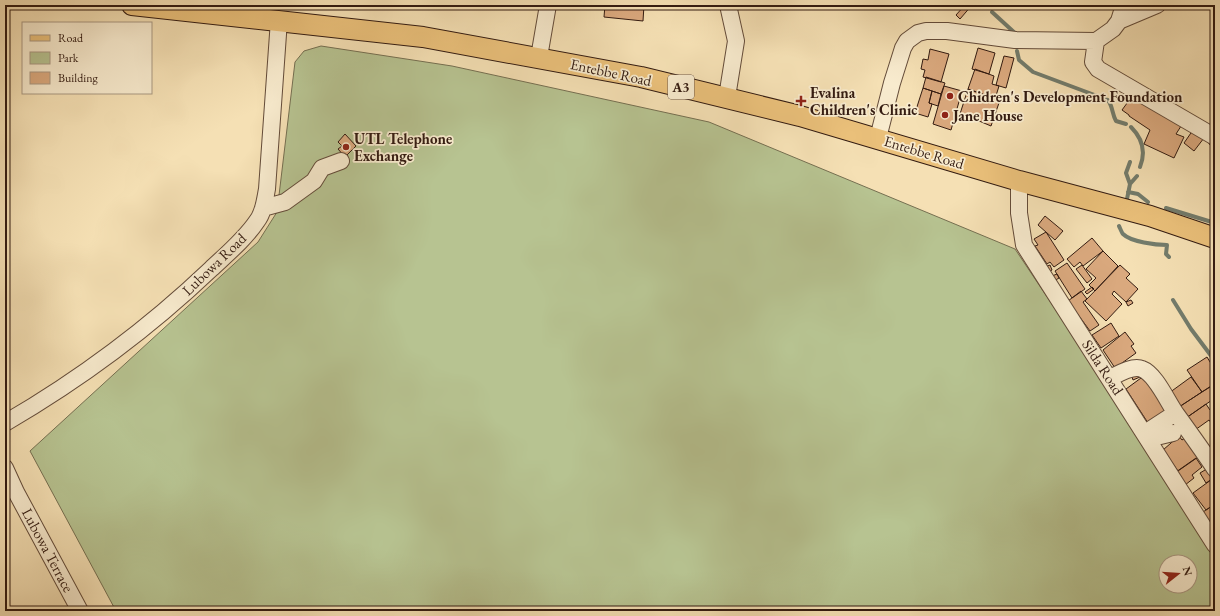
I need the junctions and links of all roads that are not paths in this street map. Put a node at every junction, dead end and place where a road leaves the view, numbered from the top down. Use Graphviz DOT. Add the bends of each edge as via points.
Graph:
graph roads {
  1 [pos="548,5"];
  2 [pos="728,5"];
  3 [pos="1124,5"];
  4 [pos="1157,5"];
  5 [pos="145,6"];
  6 [pos="279,20"];
  7 [pos="1119,21"];
  8 [pos="1096,41"];
  9 [pos="539,57"];
  10 [pos="727,97"];
  11 [pos="1215,137"];
  12 [pos="878,138"];
  13 [pos="341,161"];
  14 [pos="1019,181"];
  15 [pos="263,208"];
  16 [pos="1215,238"];
  17 [pos="1110,378"];
  18 [pos="5,423"];
  19 [pos="1171,426"];
  20 [pos="1147,436"];
  21 [pos="5,468"];
  22 [pos="1215,468"];
  23 [pos="11,495"];
  24 [pos="1215,545"];
  25 [pos="80,611"];
  1 -- 9 [label="street"];
  2 -- 10 [label="street" via="736,41"];
  3 -- 7 [label="street"];
  4 -- 7 [label="street"];
  5 -- 6 [label="main road, Entebbe Road / A3"];
  6 -- 9 [label="main road, Entebbe Road / A3" via="423,37"];
  6 -- 15 [label="street, Lubowa Road" via="267,189"];
  7 -- 8 [label="street" via="1114,29"];
  8 -- 11 [label="street" via="1093,62 1098,69"];
  8 -- 12 [label="street" via="1015,40 947,31 918,33 907,41 903,48"];
  9 -- 10 [label="main road, Entebbe Road / A3"];
  10 -- 12 [label="main road, Entebbe Road / A3"];
  12 -- 14 [label="main road, Entebbe Road / A3"];
  13 -- 15 [label="street" via="322,168 314,181 285,202"];
  14 -- 16 [label="main road, Entebbe Road / A3" via="1150,216"];
  14 -- 17 [label="street, Silda Road" via="1019,213 1024,245"];
  15 -- 18 [label="street, Lubowa Road" via="258,220 244,237 132,338 60,389"];
  17 -- 20 [label="street, Silda Road"];
  17 -- 22 [label="street" via="1131,369 1140,368 1146,371 1157,383"];
  19 -- 20 [label="street"];
  20 -- 24 [label="street, Silda Road"];
  21 -- 23 [label="street, Lubowa Terrace"];
  23 -- 25 [label="street, Lubowa Terrace"];
}
